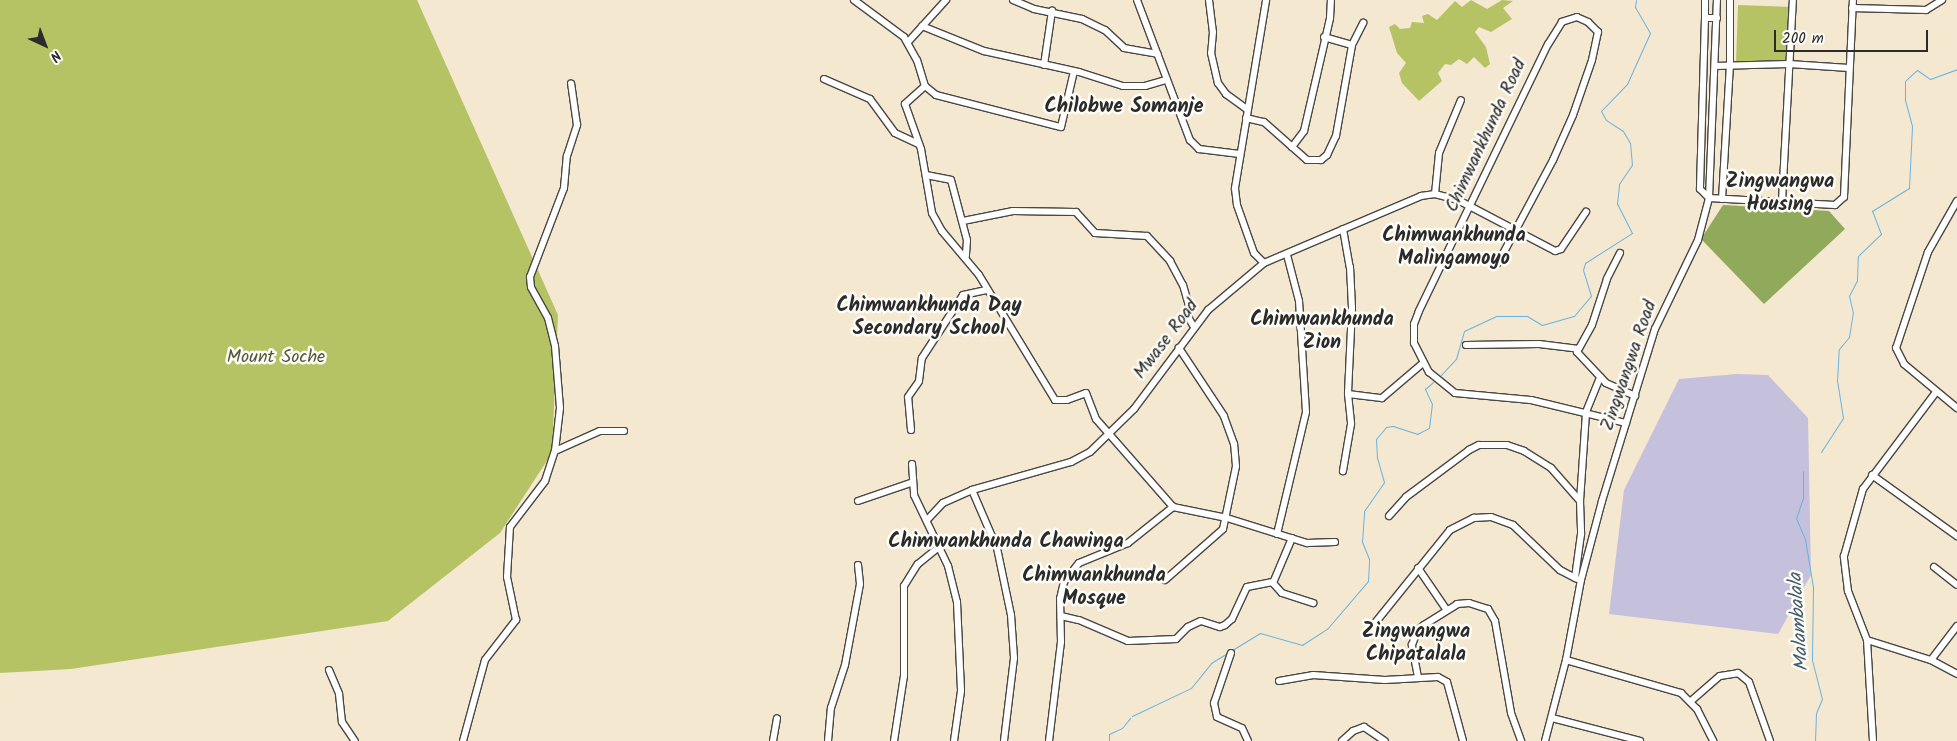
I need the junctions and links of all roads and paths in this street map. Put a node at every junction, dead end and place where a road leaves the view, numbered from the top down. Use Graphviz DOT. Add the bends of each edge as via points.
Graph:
graph roads {
  1 [pos="854,0"];
  2 [pos="871,0"];
  3 [pos="946,0"];
  4 [pos="1013,0"];
  5 [pos="1137,0"];
  6 [pos="1209,0"];
  7 [pos="1266,0"];
  8 [pos="1331,0"];
  9 [pos="1705,0"];
  10 [pos="1717,0"];
  11 [pos="1730,0"];
  12 [pos="1792,0"];
  13 [pos="1852,0"];
  14 [pos="1942,0"];
  15 [pos="867,8"];
  16 [pos="1852,8"];
  17 [pos="1052,11"];
  18 [pos="1705,18"];
  19 [pos="1717,18"];
  20 [pos="1362,23"];
  21 [pos="922,26"];
  22 [pos="1324,36"];
  23 [pos="908,42"];
  24 [pos="1352,44"];
  25 [pos="1157,54"];
  26 [pos="1789,64"];
  27 [pos="1044,65"];
  28 [pos="1730,65"];
  29 [pos="1715,66"];
  30 [pos="1848,68"];
  31 [pos="1074,71"];
  32 [pos="824,79"];
  33 [pos="1166,80"];
  34 [pos="1701,80"];
  35 [pos="1715,81"];
  36 [pos="571,83"];
  37 [pos="925,86"];
  38 [pos="1462,100"];
  39 [pos="1248,109"];
  40 [pos="1246,118"];
  41 [pos="919,144"];
  42 [pos="1292,148"];
  43 [pos="1240,154"];
  44 [pos="926,175"];
  45 [pos="1435,194"];
  46 [pos="1709,198"];
  47 [pos="1722,199"];
  48 [pos="1782,201"];
  49 [pos="1957,201"];
  50 [pos="1471,207"];
  51 [pos="1586,212"];
  52 [pos="963,221"];
  53 [pos="1343,229"];
  54 [pos="1514,231"];
  55 [pos="1620,253"];
  56 [pos="1287,255"];
  57 [pos="966,256"];
  58 [pos="1264,263"];
  59 [pos="1498,263"];
  60 [pos="987,290"];
  61 [pos="1194,327"];
  62 [pos="1466,346"];
  63 [pos="1179,348"];
  64 [pos="1577,349"];
  65 [pos="1422,364"];
  66 [pos="1600,377"];
  67 [pos="1936,392"];
  68 [pos="1348,394"];
  69 [pos="1635,396"];
  70 [pos="1957,408"];
  71 [pos="1586,412"];
  72 [pos="1626,423"];
  73 [pos="911,430"];
  74 [pos="624,431"];
  75 [pos="1110,434"];
  76 [pos="555,451"];
  77 [pos="912,464"];
  78 [pos="1344,471"];
  79 [pos="1872,475"];
  80 [pos="911,483"];
  81 [pos="972,490"];
  82 [pos="858,501"];
  83 [pos="1580,501"];
  84 [pos="1173,507"];
  85 [pos="1389,516"];
  86 [pos="1227,518"];
  87 [pos="928,520"];
  88 [pos="1277,534"];
  89 [pos="1957,536"];
  90 [pos="1292,538"];
  91 [pos="1335,542"];
  92 [pos="939,546"];
  93 [pos="858,565"];
  94 [pos="1934,567"];
  95 [pos="1418,568"];
  96 [pos="1578,579"];
  97 [pos="1165,580"];
  98 [pos="1273,582"];
  99 [pos="1957,585"];
  100 [pos="1313,603"];
  101 [pos="1446,609"];
  102 [pos="1061,616"];
  103 [pos="1375,623"];
  104 [pos="1957,626"];
  105 [pos="1867,640"];
  106 [pos="1231,653"];
  107 [pos="1566,660"];
  108 [pos="1931,660"];
  109 [pos="329,670"];
  110 [pos="1957,674"];
  111 [pos="1418,677"];
  112 [pos="1279,682"];
  113 [pos="1691,701"];
  114 [pos="777,718"];
  115 [pos="1552,718"];
  116 [pos="355,741"];
  117 [pos="463,741"];
  118 [pos="773,741"];
  119 [pos="828,741"];
  120 [pos="894,741"];
  121 [pos="954,741"];
  122 [pos="1004,741"];
  123 [pos="1049,741"];
  124 [pos="1248,741"];
  125 [pos="1342,741"];
  126 [pos="1385,741"];
  127 [pos="1463,741"];
  128 [pos="1521,741"];
  129 [pos="1546,741"];
  130 [pos="1640,741"];
  131 [pos="1713,741"];
  132 [pos="1770,741"];
  133 [pos="1873,741"];
  1 -- 15 [label="street"];
  2 -- 15 [label="street"];
  3 -- 21 [label="street"];
  4 -- 17 [label="street" via="1034,9"];
  5 -- 25 [label="street"];
  6 -- 39 [label="street" via="1214,32 1211,53 1218,83 1226,94"];
  7 -- 39 [label="street"];
  8 -- 22 [label="street"];
  9 -- 18 [label="street"];
  10 -- 19 [label="street, Zingwangwa Road"];
  11 -- 28 [label="street"];
  12 -- 26 [label="street"];
  13 -- 16 [label="street"];
  14 -- 16 [label="street" via="1926,10"];
  15 -- 23 [label="street"];
  16 -- 30 [label="street"];
  17 -- 25 [label="street" via="1096,25 1131,51"];
  17 -- 27 [label="street"];
  18 -- 19 [label="street"];
  18 -- 34 [label="street"];
  19 -- 29 [label="street, Zingwangwa Road"];
  20 -- 24 [label="street"];
  21 -- 23 [label="street"];
  21 -- 27 [label="street" via="967,46"];
  22 -- 24 [label="street"];
  22 -- 42 [label="street" via="1304,131"];
  23 -- 37 [label="street"];
  24 -- 42 [label="street" via="1332,148 1321,160 1314,161 1300,156"];
  25 -- 33 [label="street"];
  26 -- 28 [label="street"];
  26 -- 30 [label="street"];
  26 -- 48 [label="street"];
  27 -- 31 [label="street"];
  28 -- 29 [label="street"];
  28 -- 47 [label="street"];
  29 -- 35 [label="street, Zingwangwa Road"];
  30 -- 48 [label="street" via="1842,201 1835,205"];
  31 -- 33 [label="street" via="1123,86 1146,86"];
  31 -- 37 [label="street" via="1061,127 936,95"];
  32 -- 41 [label="street" via="870,99 895,134"];
  33 -- 43 [label="street" via="1194,145 1200,149"];
  34 -- 35 [label="street"];
  34 -- 46 [label="street" via="1698,183"];
  35 -- 46 [label="street, Zingwangwa Road"];
  36 -- 76 [label="street" via="576,124 566,156 564,188 530,277 531,287 548,318 554,346 560,408"];
  37 -- 41 [label="street" via="905,102"];
  38 -- 45 [label="street" via="1439,153"];
  39 -- 40 [label="street"];
  40 -- 42 [label="street" via="1262,120"];
  40 -- 43 [label="street"];
  41 -- 44 [label="street"];
  43 -- 58 [label="street" via="1235,188 1237,205 1254,253"];
  44 -- 52 [label="street" via="950,178"];
  44 -- 57 [label="street" via="932,213 947,237"];
  45 -- 50 [label="street, Mwase Road" via="1448,196"];
  45 -- 53 [label="street, Mwase Road" via="1407,200"];
  46 -- 47 [label="street"];
  46 -- 69 [label="street, Zingwangwa Road" via="1698,240 1658,322"];
  47 -- 48 [label="street"];
  49 -- 67 [label="street" via="1928,252 1896,348 1904,364"];
  50 -- 54 [label="street, Mwase Road"];
  50 -- 54 [label="street, Chimwankhunda Road" via="1557,29 1569,18 1588,22 1598,32 1598,38 1580,98 1553,160"];
  50 -- 65 [label="street, Chimwankhunda Road" via="1414,324 1414,344"];
  51 -- 54 [label="street, Mwase Road" via="1558,251"];
  52 -- 57 [label="street"];
  52 -- 61 [label="street" via="1004,211 1076,212 1095,233 1147,236 1170,261 1183,285 1190,309 1188,318"];
  53 -- 56 [label="street, Mwase Road"];
  53 -- 68 [label="street" via="1352,288"];
  54 -- 59 [label="street, Chimwankhunda Road"];
  55 -- 64 [label="street" via="1607,279 1592,324"];
  56 -- 58 [label="street, Mwase Road"];
  56 -- 88 [label="street" via="1299,301 1306,412"];
  57 -- 60 [label="street"];
  58 -- 61 [label="street, Mwase Road" via="1217,301"];
  60 -- 73 [label="street" via="963,295 922,358 919,381 908,397"];
  60 -- 75 [label="street" via="1055,400 1068,400 1085,392 1092,413"];
  61 -- 63 [label="street, Mwase Road"];
  62 -- 64 [label="street" via="1533,344"];
  63 -- 75 [label="street, Mwase Road" via="1134,409"];
  63 -- 86 [label="street" via="1217,403 1230,431 1236,466"];
  64 -- 66 [label="street" via="1579,356"];
  65 -- 68 [label="street" via="1382,398"];
  65 -- 71 [label="street, Chimwankhunda Road" via="1436,381 1455,393 1531,400"];
  66 -- 69 [label="street"];
  66 -- 71 [label="street"];
  67 -- 70 [label="street"];
  67 -- 79 [label="street"];
  68 -- 78 [label="street" via="1352,424"];
  69 -- 72 [label="street, Zingwangwa Road"];
  71 -- 72 [label="street, Chimwankhunda Road"];
  71 -- 83 [label="street"];
  72 -- 96 [label="street, Zingwangwa Road"];
  74 -- 76 [label="street" via="600,431"];
  75 -- 81 [label="street, Mwase Road" via="1090,452 1071,462"];
  75 -- 84 [label="street"];
  76 -- 117 [label="street" via="545,481 510,527 507,577 516,620 485,660"];
  77 -- 80 [label="street"];
  79 -- 89 [label="street"];
  79 -- 105 [label="street" via="1859,499 1844,567 1848,591"];
  80 -- 82 [label="street"];
  80 -- 87 [label="street" via="916,503"];
  81 -- 87 [label="street, Mwase Road" via="943,503"];
  81 -- 122 [label="street" via="997,548 1011,616 1014,658"];
  83 -- 85 [label="street" via="1539,459 1524,451 1494,443 1480,445 1448,464 1406,497"];
  83 -- 96 [label="street"];
  84 -- 86 [label="street"];
  84 -- 102 [label="street" via="1128,543 1079,563 1071,571 1061,592"];
  86 -- 88 [label="street"];
  86 -- 97 [label="street" via="1220,534"];
  87 -- 92 [label="street"];
  88 -- 90 [label="street"];
  90 -- 91 [label="street" via="1316,544"];
  90 -- 98 [label="street"];
  92 -- 120 [label="street" via="918,564 904,586 904,676"];
  92 -- 121 [label="street" via="954,584 960,630 961,691"];
  93 -- 119 [label="street" via="860,584 845,665 831,708"];
  94 -- 99 [label="street"];
  95 -- 96 [label="street" via="1458,524 1474,518 1491,517 1513,525 1560,570"];
  95 -- 101 [label="street"];
  95 -- 103 [label="street"];
  96 -- 107 [label="street, Zingwangwa Road"];
  98 -- 100 [label="street" via="1282,593"];
  98 -- 102 [label="street" via="1246,587 1232,619 1225,625 1220,627 1201,620 1176,639 1128,641 1079,620"];
  101 -- 111 [label="street" via="1424,624 1414,637 1412,654"];
  101 -- 128 [label="street" via="1469,602 1481,605 1493,614 1511,713"];
  102 -- 123 [label="street"];
  104 -- 108 [label="street"];
  105 -- 108 [label="street"];
  105 -- 133 [label="street"];
  106 -- 124 [label="street" via="1214,703 1217,717 1242,728"];
  107 -- 113 [label="street" via="1668,687"];
  107 -- 115 [label="street, Zingwangwa Road"];
  108 -- 110 [label="street"];
  109 -- 116 [label="street" via="339,694 342,722"];
  111 -- 112 [label="street" via="1385,680 1303,675"];
  111 -- 127 [label="street" via="1445,680"];
  113 -- 131 [label="street" via="1704,719"];
  113 -- 132 [label="street" via="1720,676 1738,673 1749,682"];
  114 -- 118 [label="street"];
  115 -- 129 [label="street, Zingwangwa Road"];
  115 -- 130 [label="street"];
  125 -- 126 [label="street" via="1353,731 1364,727"];
}
